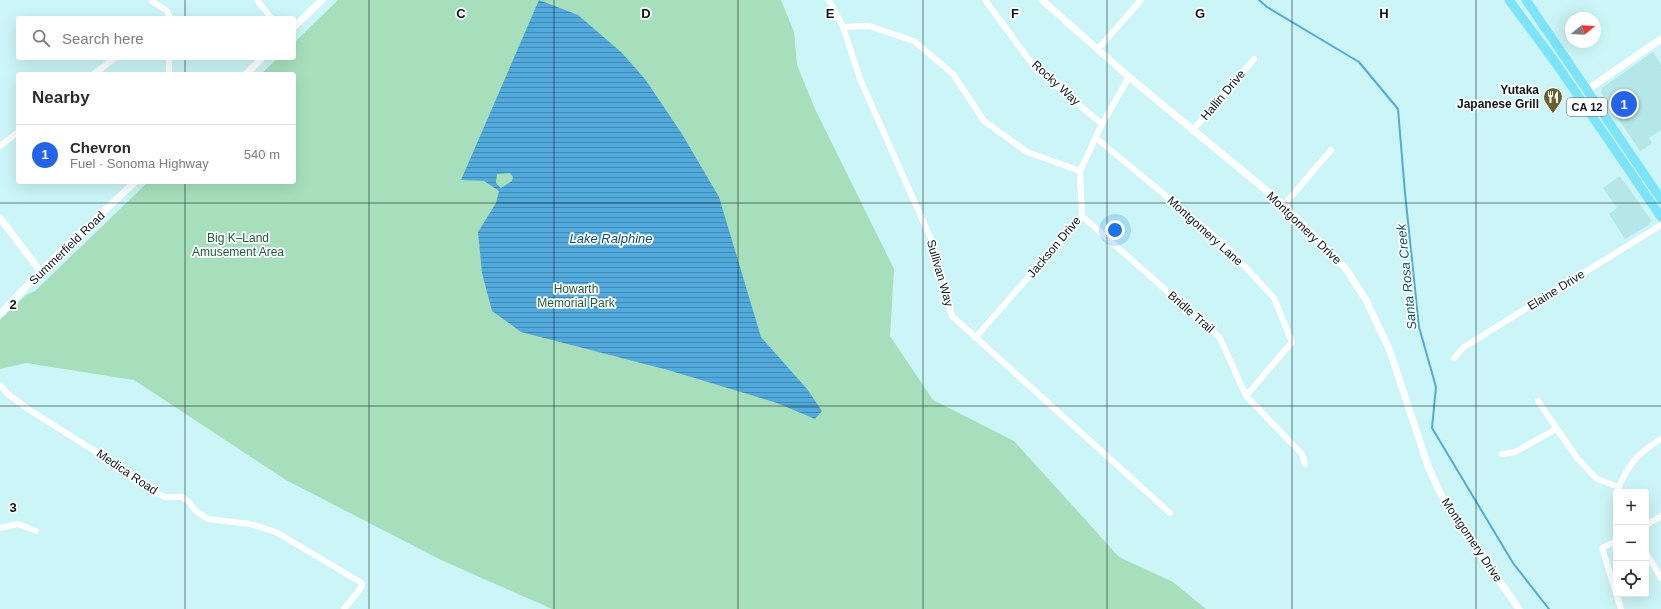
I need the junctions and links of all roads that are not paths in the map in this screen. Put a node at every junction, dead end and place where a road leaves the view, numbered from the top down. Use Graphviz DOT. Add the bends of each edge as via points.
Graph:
graph roads {
  1 [pos="257,0"];
  2 [pos="322,0"];
  3 [pos="829,0"];
  4 [pos="985,0"];
  5 [pos="1042,0"];
  6 [pos="1142,0"];
  7 [pos="1509,0"];
  8 [pos="1526,0"];
  9 [pos="152,1"];
  10 [pos="169,16"];
  11 [pos="269,16"];
  12 [pos="296,25"];
  13 [pos="843,27"];
  14 [pos="1661,38"];
  15 [pos="1098,49"];
  16 [pos="1254,59"];
  17 [pos="113,60"];
  18 [pos="169,60"];
  19 [pos="260,60"];
  20 [pos="97,72"];
  21 [pos="169,72"];
  22 [pos="248,72"];
  23 [pos="1129,78"];
  24 [pos="1587,90"];
  25 [pos="1578,96"];
  26 [pos="1102,124"];
  27 [pos="1192,131"];
  28 [pos="16,134"];
  29 [pos="1096,138"];
  30 [pos="0,146"];
  31 [pos="1331,150"];
  32 [pos="1080,171"];
  33 [pos="133,184"];
  34 [pos="1661,199"];
  35 [pos="1284,205"];
  36 [pos="1082,216"];
  37 [pos="1661,217"];
  38 [pos="0,218"];
  39 [pos="1661,225"];
  40 [pos="42,272"];
  41 [pos="0,314"];
  42 [pos="975,338"];
  43 [pos="1454,358"];
  44 [pos="0,385"];
  45 [pos="1246,396"];
  46 [pos="1538,401"];
  47 [pos="1556,429"];
  48 [pos="1661,439"];
  49 [pos="1502,454"];
  50 [pos="1305,464"];
  51 [pos="1170,513"];
  52 [pos="1661,516"];
  53 [pos="1649,523"];
  54 [pos="0,528"];
  55 [pos="36,531"];
  56 [pos="1613,542"];
  57 [pos="1649,558"];
  58 [pos="1661,578"];
  59 [pos="344,609"];
  60 [pos="1519,609"];
  61 [pos="1621,609"];
  1 -- 11 [label="street"];
  2 -- 12 [label="street"];
  3 -- 13 [label="street, Sullivan Way"];
  4 -- 26 [label="street, Rocky Way" via="1036,69"];
  5 -- 15 [label="street, Montgomery Drive"];
  6 -- 15 [label="street"];
  7 -- 25 [label="main road, CA 12"];
  8 -- 24 [label="main road, CA 12"];
  9 -- 10 [label="street" via="167,10"];
  13 -- 32 [label="street" via="869,26 914,41 953,74 984,121 1027,152"];
  13 -- 42 [label="street, Sullivan Way" via="860,79 931,239 952,316"];
  14 -- 24 [label="street"];
  15 -- 23 [label="street, Montgomery Drive"];
  16 -- 27 [label="street, Hallin Drive"];
  17 -- 20 [label="street"];
  18 -- 21 [label="street"];
  19 -- 22 [label="street"];
  23 -- 26 [label="street, Jackson Drive"];
  23 -- 27 [label="street, Montgomery Drive"];
  24 -- 25 [label="main road"];
  24 -- 34 [label="main road, CA 12"];
  25 -- 37 [label="main road, CA 12"];
  26 -- 29 [label="street, Jackson Drive"];
  27 -- 35 [label="street, Montgomery Drive"];
  28 -- 30 [label="street"];
  29 -- 32 [label="street, Jackson Drive"];
  29 -- 45 [label="street, Montgomery Lane" via="1224,244 1274,298 1292,342"];
  31 -- 35 [label="street"];
  32 -- 36 [label="street, Jackson Drive"];
  33 -- 40 [label="street, Summerfield Road"];
  35 -- 60 [label="street, Montgomery Drive" via="1346,269 1366,300 1390,351 1428,466 1441,495"];
  36 -- 42 [label="street, Jackson Drive"];
  36 -- 45 [label="street, Bridle Trail" via="1220,338"];
  38 -- 40 [label="street"];
  39 -- 43 [label="street, Elaine Drive" via="1464,347"];
  40 -- 41 [label="street, Summerfield Road"];
  42 -- 51 [label="street, Sullivan Way"];
  44 -- 59 [label="street, Medica Road" via="28,409 109,460 151,491 165,497 182,497 208,520 250,524 276,532 360,582 361,588"];
  45 -- 50 [label="street, Bridle Trail" via="1302,454"];
  46 -- 47 [label="street"];
  47 -- 48 [label="street" via="1577,458 1597,479 1619,487 1628,466 1648,447"];
  47 -- 49 [label="street" via="1515,452"];
  52 -- 53 [label="street"];
  54 -- 55 [label="street" via="18,524"];
  56 -- 61 [label="street" via="1602,548"];
  57 -- 58 [label="street"];
}
